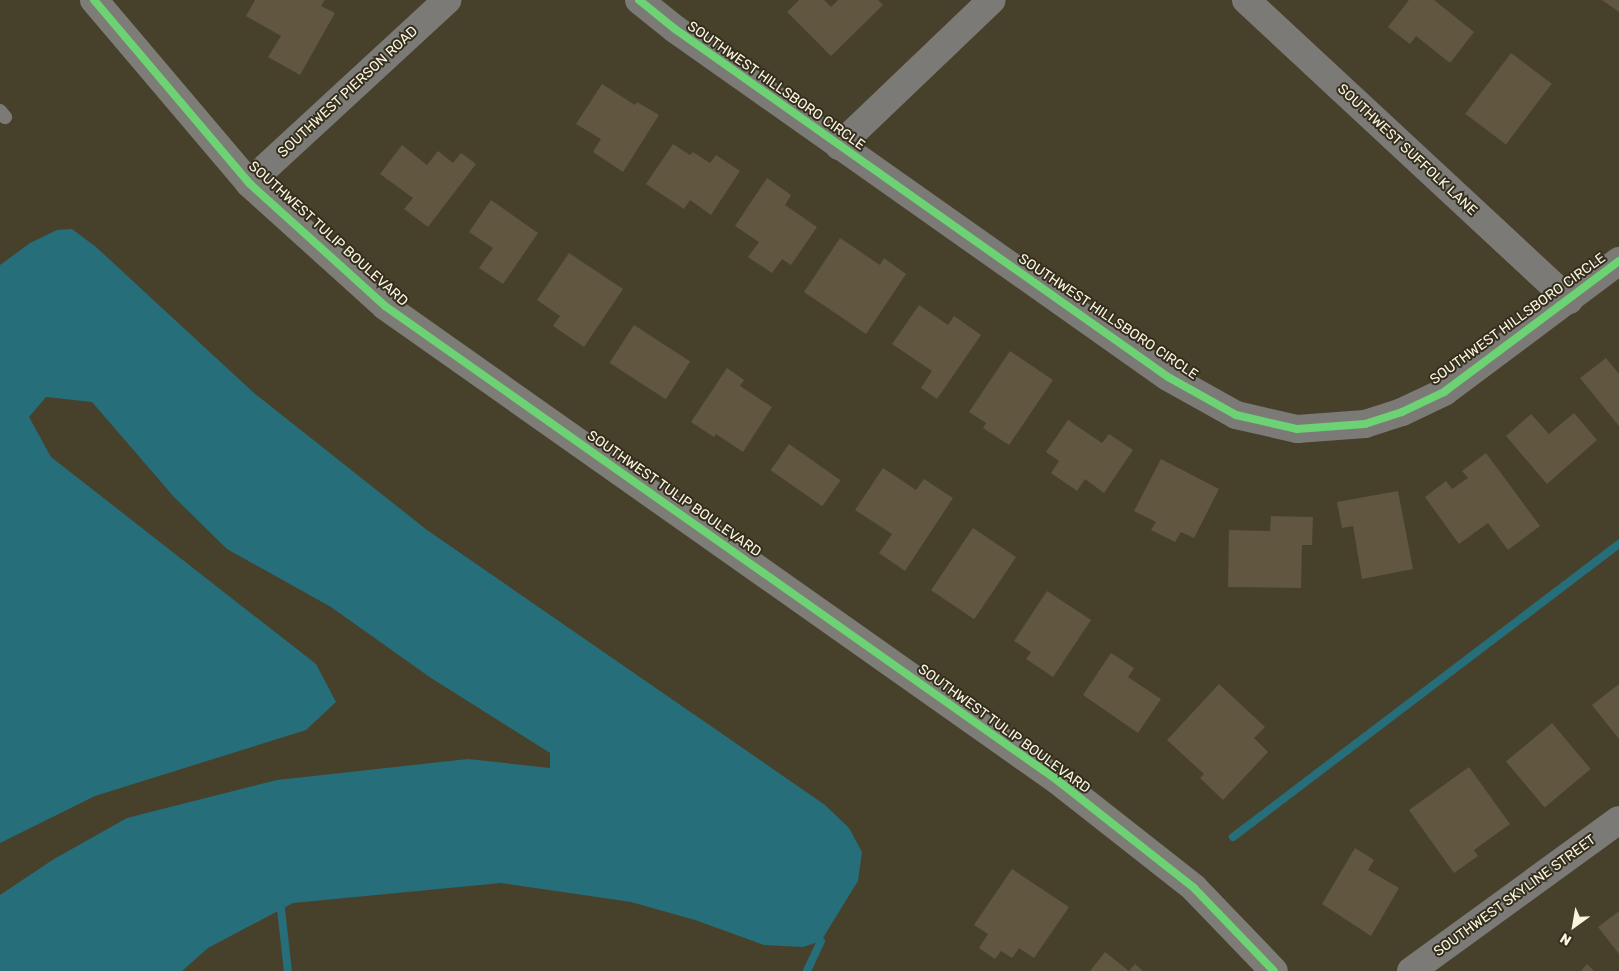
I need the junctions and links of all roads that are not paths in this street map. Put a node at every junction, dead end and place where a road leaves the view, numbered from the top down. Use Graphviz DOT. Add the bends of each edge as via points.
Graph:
graph roads {
  1 [pos="94,0"];
  2 [pos="447,0"];
  3 [pos="639,0"];
  4 [pos="992,0"];
  5 [pos="1246,0"];
  6 [pos="839,146"];
  7 [pos="249,184"];
  8 [pos="1619,261"];
  9 [pos="1569,300"];
  10 [pos="1619,820"];
  11 [pos="1274,971"];
  12 [pos="1411,971"];
  1 -- 7 [label="street, SOUTHWEST TULIP BOULEVARD"];
  2 -- 7 [label="street, SOUTHWEST PIERSON ROAD"];
  3 -- 6 [label="street, SOUTHWEST HILLSBORO CIRCLE"];
  4 -- 6 [label="street"];
  5 -- 9 [label="street, SOUTHWEST SUFFOLK LANE"];
  6 -- 9 [label="street, SOUTHWEST HILLSBORO CIRCLE" via="1168,377 1236,414 1297,429 1365,424 1402,412 1444,392"];
  7 -- 11 [label="street, SOUTHWEST TULIP BOULEVARD" via="385,306 1058,780 1194,888"];
  8 -- 9 [label="street, SOUTHWEST HILLSBORO CIRCLE"];
  10 -- 12 [label="street, SOUTHWEST SKYLINE STREET"];
}
